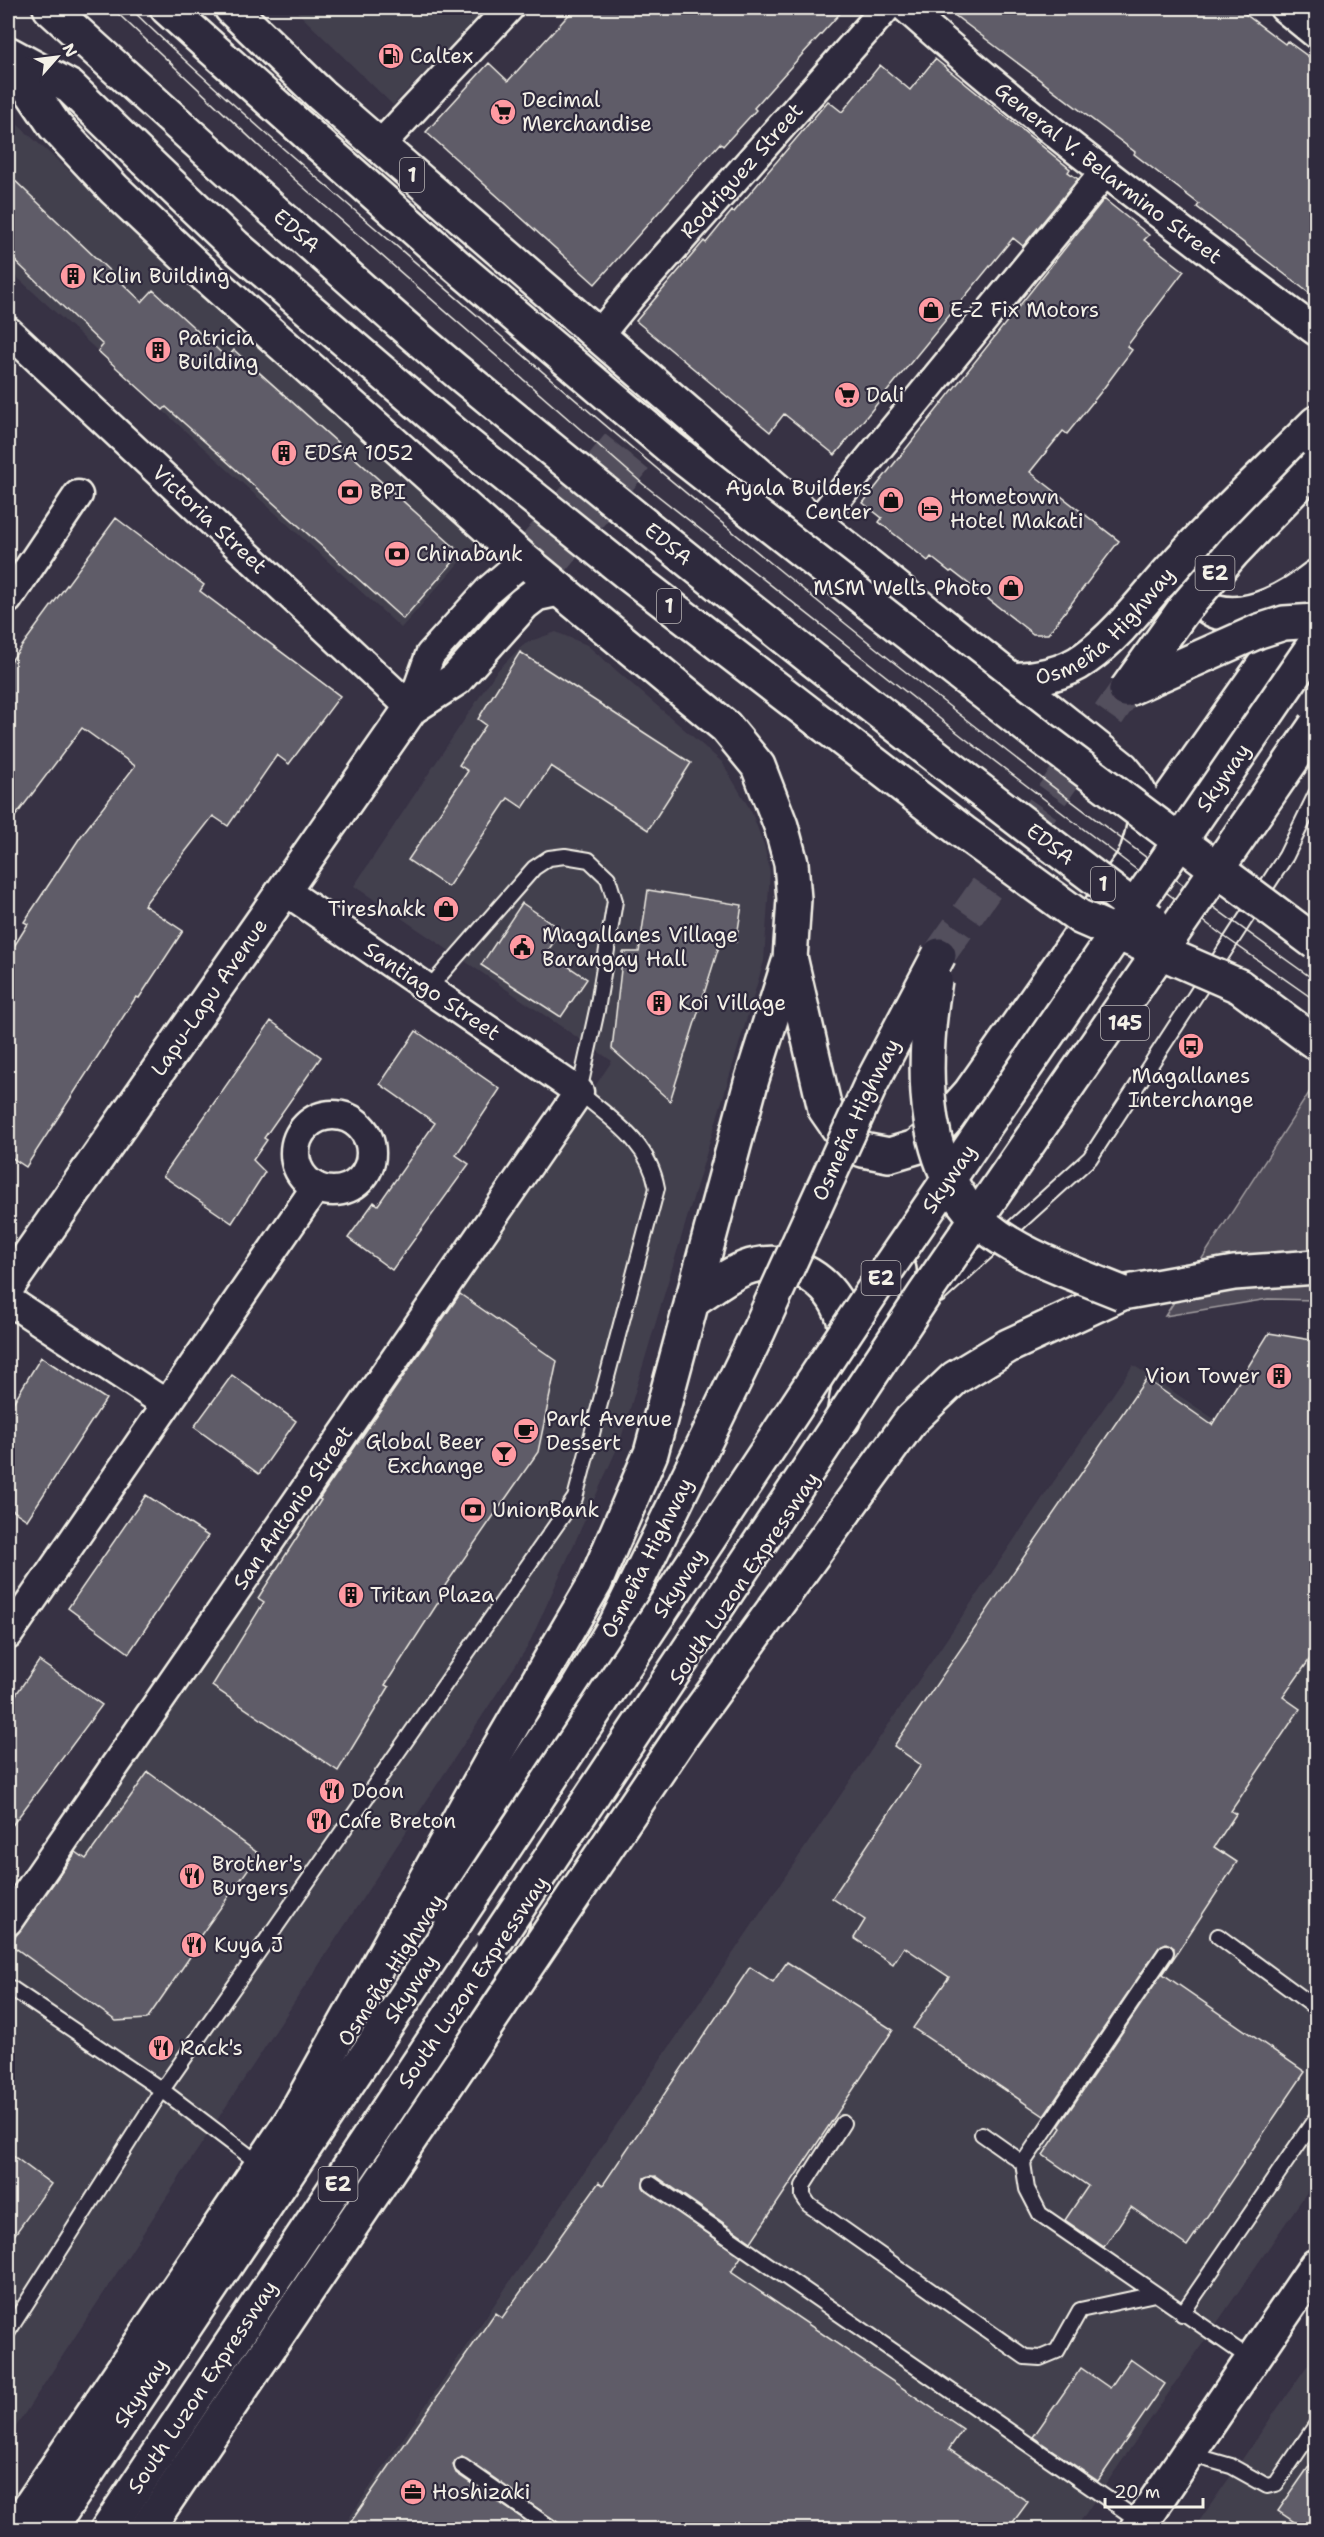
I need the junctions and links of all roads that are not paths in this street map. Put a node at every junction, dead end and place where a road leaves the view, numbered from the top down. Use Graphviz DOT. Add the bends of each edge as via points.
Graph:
graph roads {
  1 [pos="50,8"];
  2 [pos="167,8"];
  3 [pos="231,8"];
  4 [pos="509,8"];
  5 [pos="886,8"];
  6 [pos="906,8"];
  7 [pos="1284,8"];
  8 [pos="1317,34"];
  9 [pos="8,55"];
  10 [pos="379,146"];
  11 [pos="1104,173"];
  12 [pos="8,331"];
  13 [pos="1317,331"];
  14 [pos="598,336"];
  15 [pos="1317,423"];
  16 [pos="726,460"];
  17 [pos="1317,466"];
  18 [pos="78,495"];
  19 [pos="816,524"];
  20 [pos="1179,561"];
  21 [pos="543,566"];
  22 [pos="1317,577"];
  23 [pos="1317,591"];
  24 [pos="8,599"];
  25 [pos="926,615"];
  26 [pos="1317,621"];
  27 [pos="1317,642"];
  28 [pos="1008,680"];
  29 [pos="411,708"];
  30 [pos="1317,725"];
  31 [pos="1317,745"];
  32 [pos="1317,794"];
  33 [pos="1135,858"];
  34 [pos="285,890"];
  35 [pos="1317,943"];
  36 [pos="790,959"];
  37 [pos="1239,986"];
  38 [pos="429,988"];
  39 [pos="1317,1043"];
  40 [pos="579,1092"];
  41 [pos="970,1093"];
  42 [pos="316,1187"];
  43 [pos="1317,1267"];
  44 [pos="8,1286"];
  45 [pos="1122,1293"];
  46 [pos="8,1300"];
  47 [pos="692,1300"];
  48 [pos="933,1301"];
  49 [pos="852,1370"];
  50 [pos="166,1404"];
  51 [pos="840,1435"];
  52 [pos="8,1635"];
  53 [pos="8,1921"];
  54 [pos="1218,1936"];
  55 [pos="1166,1952"];
  56 [pos="10,1988"];
  57 [pos="1317,2008"];
  58 [pos="162,2090"];
  59 [pos="1317,2118"];
  60 [pos="843,2123"];
  61 [pos="289,2125"];
  62 [pos="982,2134"];
  63 [pos="1023,2163"];
  64 [pos="261,2165"];
  65 [pos="651,2184"];
  66 [pos="1317,2266"];
  67 [pos="1155,2294"];
  68 [pos="1182,2314"];
  69 [pos="8,2332"];
  70 [pos="1252,2360"];
  71 [pos="1317,2425"];
  72 [pos="1188,2454"];
  73 [pos="462,2466"];
  74 [pos="1139,2526"];
  75 [pos="14,2529"];
  76 [pos="49,2529"];
  77 [pos="101,2529"];
  78 [pos="107,2529"];
  79 [pos="146,2529"];
  80 [pos="555,2529"];
  1 -- 37 [label="main road, EDSA / 1, bridge" via="465,378 968,781"];
  2 -- 35 [label="main road, 1, bridge" via="458,267 672,449 1042,738"];
  3 -- 10 [label="main road, 1"];
  4 -- 10 [label="street"];
  5 -- 14 [label="street, Rodriguez Street"];
  6 -- 11 [label="street, General V. Belarmino Street" via="986,79"];
  7 -- 8 [label="street"];
  9 -- 21 [label="main road, 1" via="55,126 114,189 206,276"];
  9 -- 37 [label="main road, 1, bridge" via="70,87 235,246 459,438 963,832 1080,917"];
  10 -- 14 [label="main road, 1"];
  11 -- 13 [label="street, General V. Belarmino Street"];
  11 -- 19 [label="street"];
  12 -- 29 [label="street, Victoria Street"];
  14 -- 16 [label="main road, 1" via="664,408"];
  15 -- 20 [label="main road, Osmeña Highway"];
  16 -- 19 [label="main road, 1"];
  16 -- 25 [label="lane" via="741,507 877,620"];
  17 -- 26 [label="main road, Osmeña Highway / E2, bridge" via="1184,609 1126,690 1259,632 1284,623"];
  18 -- 24 [label="street"];
  19 -- 25 [label="main road, 1"];
  20 -- 22 [label="main road" via="1183,582 1194,598 1218,612 1252,611 1298,591"];
  20 -- 28 [label="main road, Osmeña Highway" via="1085,659 1037,679"];
  21 -- 29 [label="main road, Lapu-Lapu Avenue" via="536,594 456,679"];
  21 -- 29 [label="street, Lapu-Lapu Avenue" via="489,590 430,655"];
  21 -- 36 [label="main road, 1" via="726,727 758,766 782,826 791,863 794,899"];
  23 -- 33 [label="main road" via="1171,797"];
  25 -- 28 [label="main road, 1"];
  27 -- 76 [label="main road, Skyway / E2, bridge" via="886,1271"];
  28 -- 33 [label="main road" via="1122,768 1136,784 1145,804 1146,826"];
  29 -- 34 [label="main road, Lapu-Lapu Avenue"];
  30 -- 77 [label="main road, Skyway / E2, bridge" via="924,1295"];
  31 -- 48 [label="main road, 145"];
  32 -- 48 [label="lane" via="1286,856 1090,1158"];
  33 -- 41 [label="main road"];
  34 -- 38 [label="street, Santiago Street"];
  34 -- 44 [label="main road, Lapu-Lapu Avenue"];
  36 -- 41 [label="main road" via="825,1109 843,1135 863,1150 889,1155 916,1147"];
  36 -- 47 [label="main road" via="752,1078"];
  37 -- 39 [label="main road, EDSA / 1"];
  38 -- 40 [label="street, Santiago Street"];
  38 -- 40 [label="lane" via="534,868 549,858 589,860 608,878 615,901"];
  40 -- 53 [label="street, San Antonio Street"];
  40 -- 58 [label="lane" via="644,1150 653,1167 657,1188 575,1498"];
  41 -- 49 [label="main road" via="904,1259"];
  42 -- 50 [label="street"];
  43 -- 45 [label="main road" via="1234,1273"];
  45 -- 61 [label="main road, Osmeña Highway, bridge" via="997,1235 975,1214 949,1177 933,1140 930,1118 928,1028 939,955 871,1084 759,1330 616,1624 574,1694"];
  45 -- 79 [label="main road" via="1008,1346 955,1378 911,1420 681,1737"];
  46 -- 50 [label="street"];
  47 -- 49 [label="main road" via="755,1265 783,1263 810,1274 825,1288 843,1316"];
  47 -- 61 [label="main road" via="651,1453 595,1583"];
  48 -- 51 [label="main road, 145"];
  49 -- 51 [label="main road"];
  50 -- 52 [label="street"];
  51 -- 78 [label="main road, South Luzon Expressway / E2"];
  54 -- 57 [label="lane"];
  55 -- 63 [label="lane"];
  56 -- 58 [label="lane"];
  58 -- 64 [label="lane"];
  58 -- 69 [label="lane"];
  59 -- 68 [label="lane"];
  60 -- 67 [label="lane" via="803,2186 808,2205 1025,2357 1040,2358 1057,2351 1080,2310"];
  61 -- 64 [label="main road"];
  62 -- 63 [label="lane"];
  63 -- 67 [label="lane" via="1027,2188 1040,2214"];
  64 -- 75 [label="main road"];
  65 -- 74 [label="lane"];
  66 -- 70 [label="main road"];
  67 -- 68 [label="lane"];
  68 -- 70 [label="lane"];
  70 -- 72 [label="main road"];
  71 -- 72 [label="lane" via="1272,2486 1231,2466"];
  72 -- 74 [label="main road"];
  73 -- 80 [label="lane"];
}
